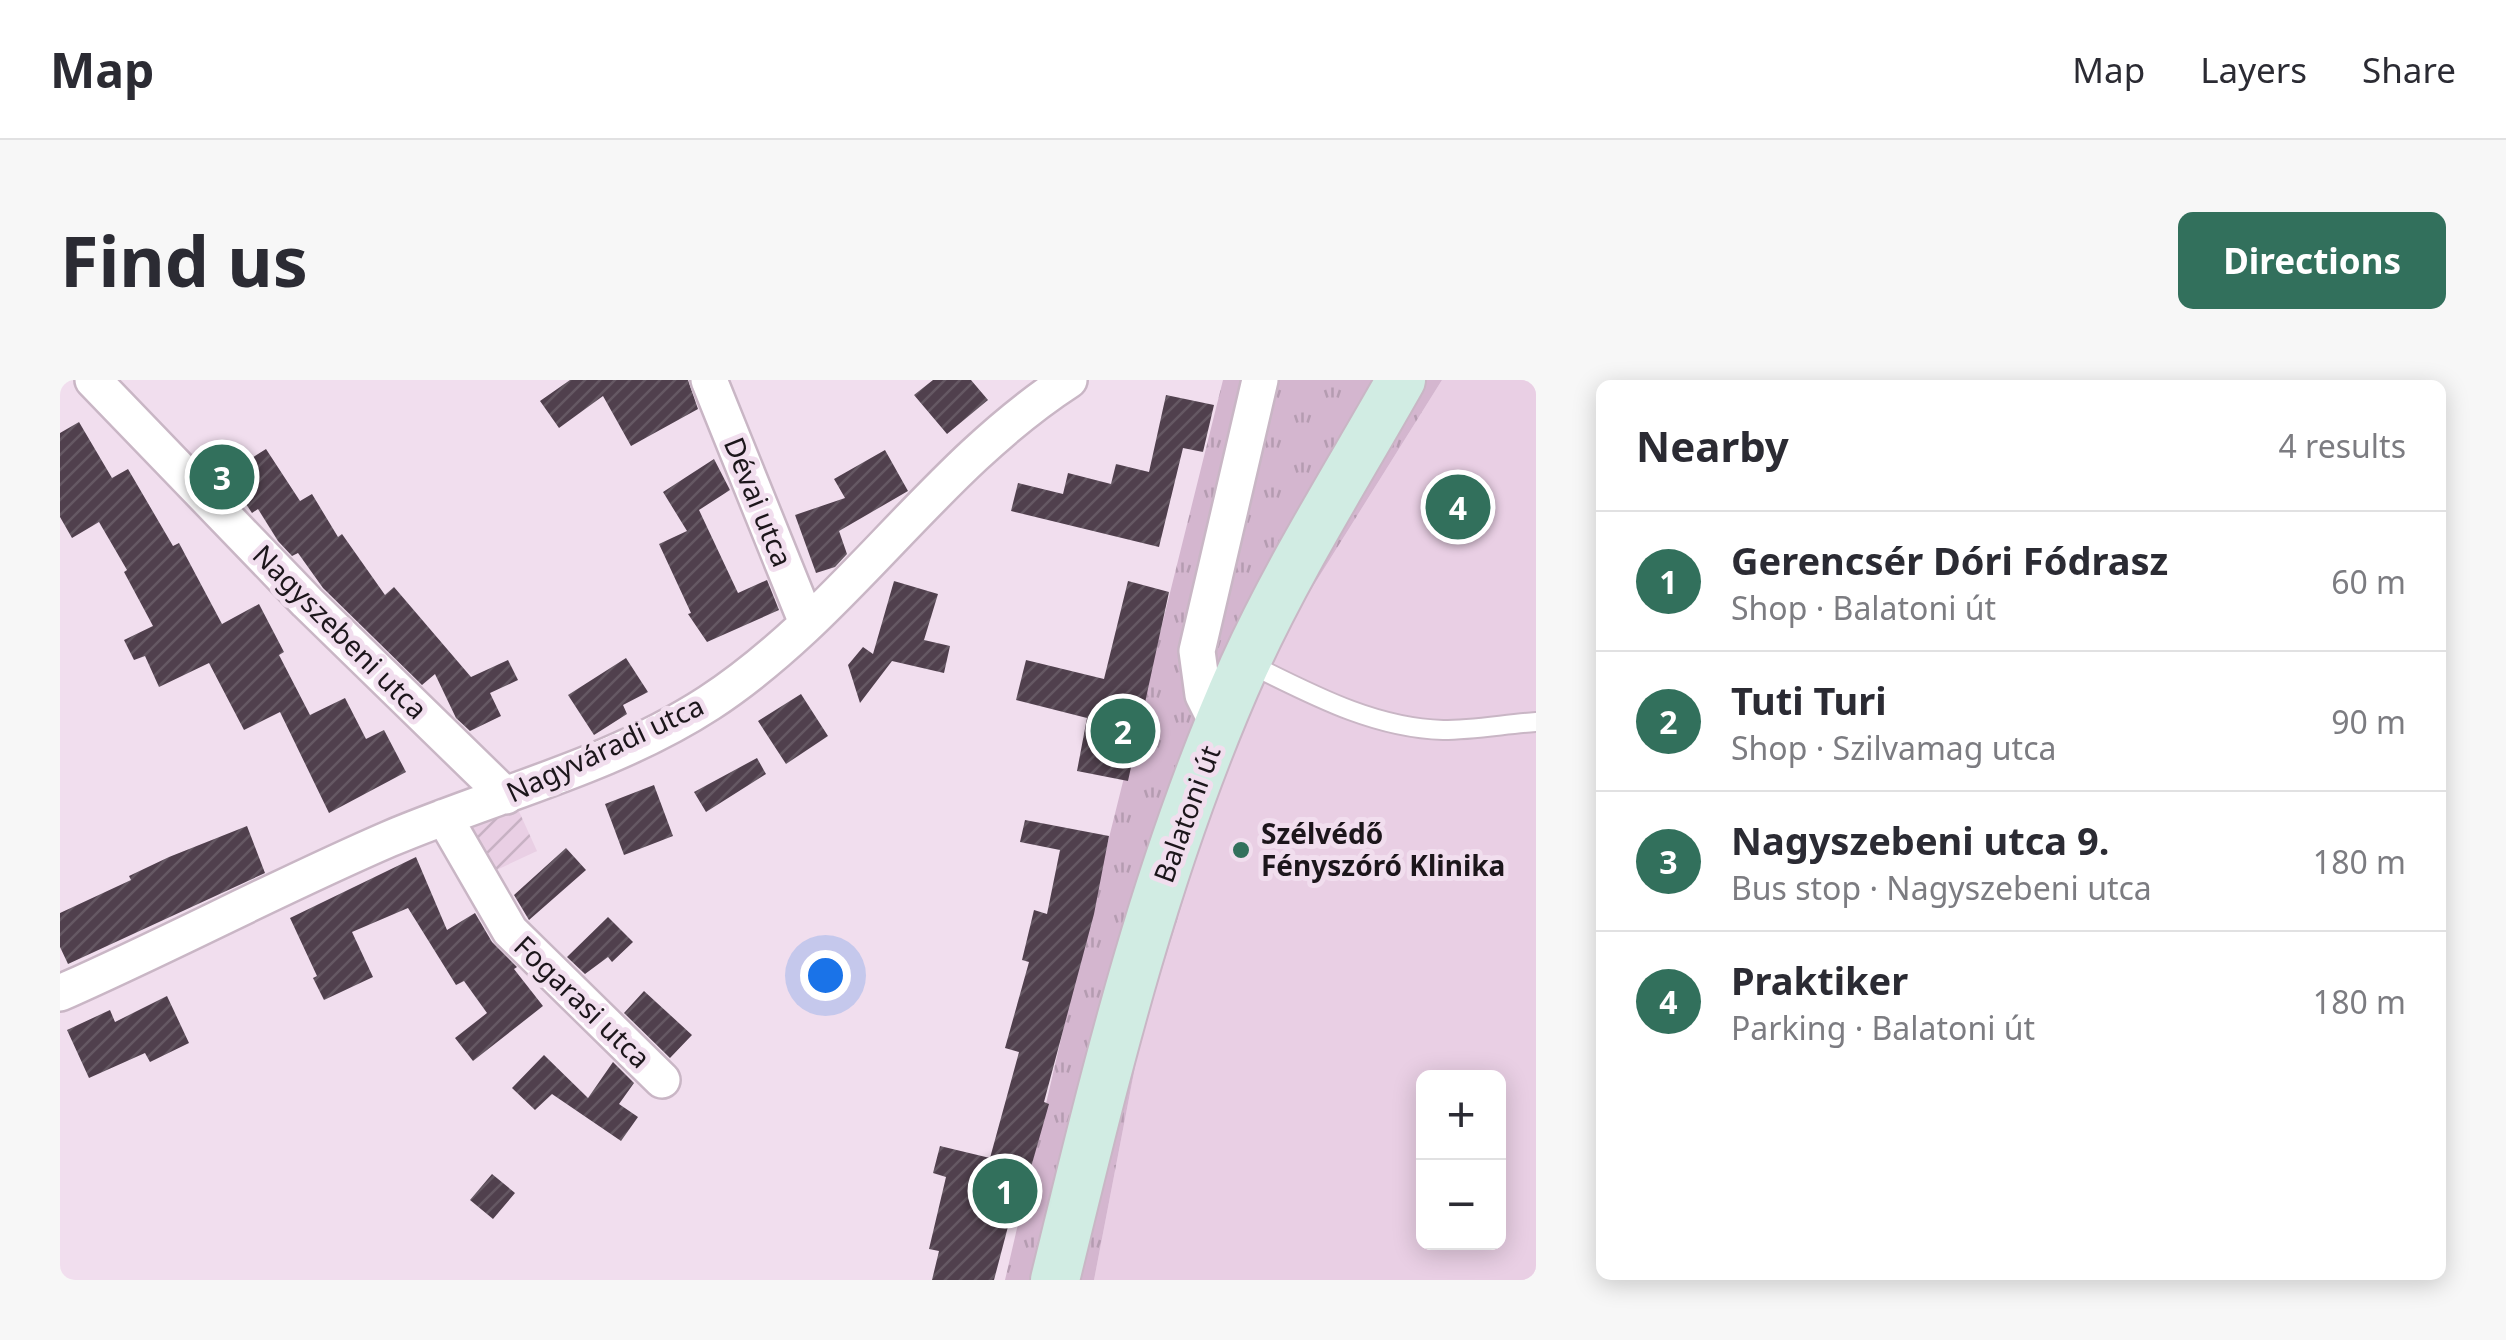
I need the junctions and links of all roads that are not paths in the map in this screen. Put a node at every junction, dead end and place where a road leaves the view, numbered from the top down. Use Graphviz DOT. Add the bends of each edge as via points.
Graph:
graph roads {
  1 [pos="93,380"];
  2 [pos="709,380"];
  3 [pos="1069,380"];
  4 [pos="1260,380"];
  5 [pos="1400,380"];
  6 [pos="807,623"];
  7 [pos="1232,695"];
  8 [pos="1536,722"];
  9 [pos="506,796"];
  10 [pos="444,817"];
  11 [pos="60,993"];
  12 [pos="662,1080"];
  13 [pos="1055,1280"];
  1 -- 9 [label="street, Nagyszebeni utca"];
  2 -- 6 [label="street, Dévai utca"];
  3 -- 6 [label="street, Nagyváradi utca" via="988,444"];
  4 -- 7 [label="street" via="1197,664 1203,695"];
  5 -- 7 [label="main road, Balatoni út"];
  6 -- 9 [label="street, Nagyváradi utca" via="760,665 667,727"];
  7 -- 8 [label="lane" via="1444,730"];
  7 -- 13 [label="main road, Balatoni út" via="1177,834 1114,1035"];
  9 -- 10 [label="street, Nagyváradi utca"];
  10 -- 11 [label="street, Nagyváradi utca"];
  10 -- 12 [label="street, Fogarasi utca" via="510,931"];
}
